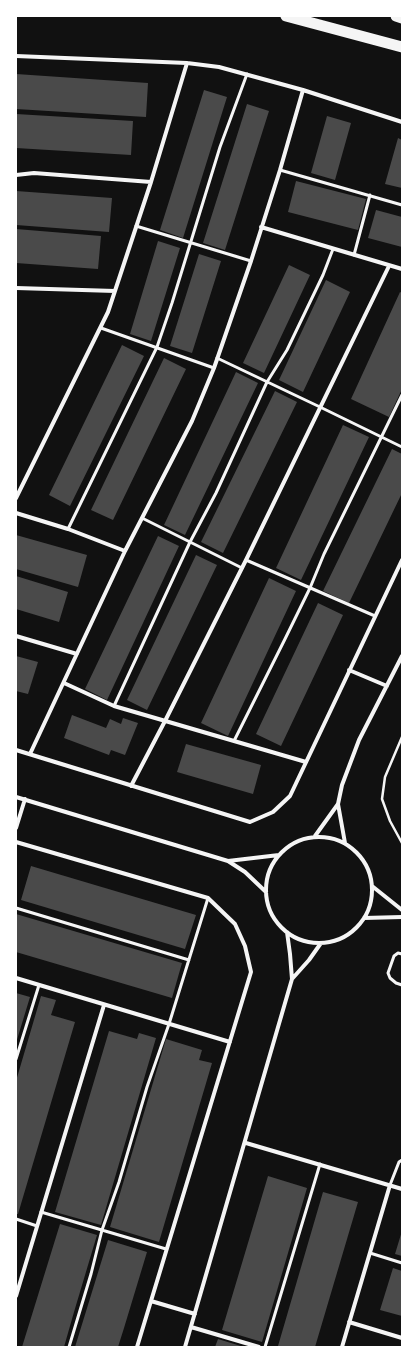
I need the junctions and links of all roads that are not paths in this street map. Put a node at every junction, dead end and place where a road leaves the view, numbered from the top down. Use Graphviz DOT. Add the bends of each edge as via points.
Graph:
graph roads {
  1 [pos="286,16"];
  2 [pos="396,16"];
  3 [pos="402,18"];
  4 [pos="402,48"];
  5 [pos="16,56"];
  6 [pos="187,63"];
  7 [pos="247,74"];
  8 [pos="303,90"];
  9 [pos="402,122"];
  10 [pos="280,170"];
  11 [pos="16,175"];
  12 [pos="151,182"];
  13 [pos="370,195"];
  14 [pos="402,205"];
  15 [pos="136,226"];
  16 [pos="261,227"];
  17 [pos="191,243"];
  18 [pos="333,249"];
  19 [pos="354,255"];
  20 [pos="251,261"];
  21 [pos="389,266"];
  22 [pos="402,269"];
  23 [pos="16,288"];
  24 [pos="115,291"];
  25 [pos="101,328"];
  26 [pos="157,347"];
  27 [pos="217,358"];
  28 [pos="214,368"];
  29 [pos="267,382"];
  30 [pos="402,395"];
  31 [pos="320,407"];
  32 [pos="382,437"];
  33 [pos="402,447"];
  34 [pos="16,498"];
  35 [pos="16,513"];
  36 [pos="142,518"];
  37 [pos="68,529"];
  38 [pos="190,542"];
  39 [pos="125,552"];
  40 [pos="246,560"];
  41 [pos="402,560"];
  42 [pos="242,568"];
  43 [pos="310,588"];
  44 [pos="375,616"];
  45 [pos="16,636"];
  46 [pos="77,654"];
  47 [pos="402,656"];
  48 [pos="349,670"];
  49 [pos="64,683"];
  50 [pos="387,686"];
  51 [pos="114,706"];
  52 [pos="166,721"];
  53 [pos="234,741"];
  54 [pos="16,750"];
  55 [pos="30,754"];
  56 [pos="306,762"];
  57 [pos="131,786"];
  58 [pos="16,797"];
  59 [pos="25,799"];
  60 [pos="338,804"];
  61 [pos="16,828"];
  62 [pos="315,836"];
  63 [pos="16,842"];
  64 [pos="345,843"];
  65 [pos="279,855"];
  66 [pos="228,861"];
  67 [pos="372,886"];
  68 [pos="266,892"];
  69 [pos="208,898"];
  70 [pos="16,908"];
  71 [pos="402,910"];
  72 [pos="402,917"];
  73 [pos="364,918"];
  74 [pos="287,932"];
  75 [pos="321,943"];
  76 [pos="402,954"];
  77 [pos="189,960"];
  78 [pos="16,978"];
  79 [pos="292,979"];
  80 [pos="39,985"];
  81 [pos="402,985"];
  82 [pos="104,1005"];
  83 [pos="169,1024"];
  84 [pos="230,1042"];
  85 [pos="16,1059"];
  86 [pos="246,1143"];
  87 [pos="402,1160"];
  88 [pos="320,1164"];
  89 [pos="390,1185"];
  90 [pos="402,1189"];
  91 [pos="41,1212"];
  92 [pos="16,1219"];
  93 [pos="37,1226"];
  94 [pos="102,1230"];
  95 [pos="166,1249"];
  96 [pos="370,1254"];
  97 [pos="402,1263"];
  98 [pos="16,1296"];
  99 [pos="151,1301"];
  100 [pos="195,1314"];
  101 [pos="349,1322"];
  102 [pos="191,1327"];
  103 [pos="402,1338"];
  104 [pos="69,1347"];
  105 [pos="137,1347"];
  106 [pos="185,1347"];
  107 [pos="259,1347"];
  108 [pos="265,1347"];
  109 [pos="342,1347"];
  1 -- 4 [label="highway"];
  2 -- 3 [label="highway"];
  5 -- 6 [label="street"];
  6 -- 7 [label="street"];
  6 -- 12 [label="street"];
  7 -- 8 [label="street"];
  7 -- 17 [label="lane" via="220,147"];
  8 -- 9 [label="street"];
  8 -- 10 [label="street"];
  10 -- 13 [label="lane"];
  10 -- 16 [label="street"];
  11 -- 12 [label="street" via="34,173"];
  12 -- 15 [label="street"];
  13 -- 14 [label="lane"];
  13 -- 19 [label="lane"];
  15 -- 17 [label="lane"];
  15 -- 24 [label="street"];
  16 -- 18 [label="street"];
  16 -- 20 [label="street"];
  17 -- 20 [label="lane"];
  17 -- 26 [label="lane"];
  18 -- 19 [label="street"];
  18 -- 29 [label="lane" via="287,350"];
  19 -- 21 [label="street"];
  20 -- 27 [label="street"];
  21 -- 22 [label="street"];
  21 -- 31 [label="street"];
  23 -- 24 [label="street"];
  24 -- 25 [label="street"];
  25 -- 26 [label="lane"];
  25 -- 34 [label="street"];
  26 -- 28 [label="lane"];
  26 -- 37 [label="lane"];
  27 -- 28 [label="street"];
  27 -- 29 [label="lane"];
  28 -- 36 [label="street" via="192,421"];
  29 -- 31 [label="lane"];
  29 -- 38 [label="lane"];
  30 -- 32 [label="lane"];
  31 -- 32 [label="lane"];
  31 -- 40 [label="street"];
  32 -- 33 [label="lane"];
  32 -- 43 [label="lane"];
  35 -- 37 [label="street"];
  36 -- 38 [label="lane"];
  36 -- 39 [label="street"];
  37 -- 39 [label="street"];
  38 -- 42 [label="lane"];
  38 -- 51 [label="lane"];
  39 -- 46 [label="street"];
  40 -- 42 [label="street"];
  40 -- 43 [label="lane"];
  41 -- 44 [label="street"];
  42 -- 52 [label="street"];
  43 -- 44 [label="lane"];
  43 -- 53 [label="lane"];
  44 -- 48 [label="street"];
  45 -- 46 [label="street"];
  46 -- 49 [label="street"];
  47 -- 50 [label="street"];
  48 -- 50 [label="street"];
  48 -- 56 [label="street"];
  49 -- 51 [label="street"];
  49 -- 55 [label="street"];
  50 -- 60 [label="street" via="359,740 342,785"];
  51 -- 52 [label="street"];
  52 -- 53 [label="street"];
  52 -- 57 [label="street"];
  53 -- 56 [label="street"];
  54 -- 55 [label="street"];
  55 -- 57 [label="street"];
  56 -- 57 [label="street" via="290,796 273,812 250,822"];
  58 -- 59 [label="street"];
  59 -- 61 [label="street"];
  59 -- 66 [label="street"];
  60 -- 62 [label="street"];
  60 -- 64 [label="street"];
  62 -- 64 [label="street" via="330,837"];
  62 -- 65 [label="street" via="289,845"];
  63 -- 69 [label="street"];
  64 -- 67 [label="street" via="364,861"];
  65 -- 66 [label="street"];
  65 -- 68 [label="street" via="266,879"];
  66 -- 68 [label="street" via="245,872"];
  67 -- 71 [label="street"];
  67 -- 73 [label="street" via="370,903"];
  68 -- 74 [label="street" via="269,908 276,922"];
  69 -- 77 [label="lane"];
  69 -- 84 [label="street" via="236,924 246,946 251,972"];
  70 -- 77 [label="lane"];
  72 -- 73 [label="street"];
  73 -- 75 [label="street" via="352,931 338,940"];
  74 -- 75 [label="street" via="297,939"];
  74 -- 79 [label="street"];
  75 -- 79 [label="street"];
  76 -- 81 [label="lane" via="394,956 388,973 390,978"];
  77 -- 83 [label="lane"];
  78 -- 80 [label="street"];
  79 -- 86 [label="street"];
  80 -- 82 [label="street"];
  80 -- 85 [label="lane"];
  82 -- 83 [label="street"];
  82 -- 91 [label="street"];
  83 -- 84 [label="street"];
  83 -- 94 [label="lane"];
  84 -- 95 [label="street"];
  86 -- 88 [label="street"];
  86 -- 100 [label="street"];
  87 -- 89 [label="lane"];
  88 -- 89 [label="street"];
  88 -- 108 [label="lane"];
  89 -- 90 [label="street"];
  89 -- 96 [label="street"];
  91 -- 93 [label="street"];
  91 -- 94 [label="lane"];
  92 -- 93 [label="lane"];
  93 -- 98 [label="street"];
  94 -- 95 [label="lane"];
  94 -- 104 [label="lane"];
  95 -- 99 [label="street"];
  96 -- 97 [label="lane"];
  96 -- 101 [label="street"];
  99 -- 100 [label="street"];
  99 -- 105 [label="street"];
  100 -- 102 [label="street"];
  101 -- 103 [label="street"];
  101 -- 109 [label="street"];
  102 -- 106 [label="street"];
  102 -- 107 [label="street"];
}
